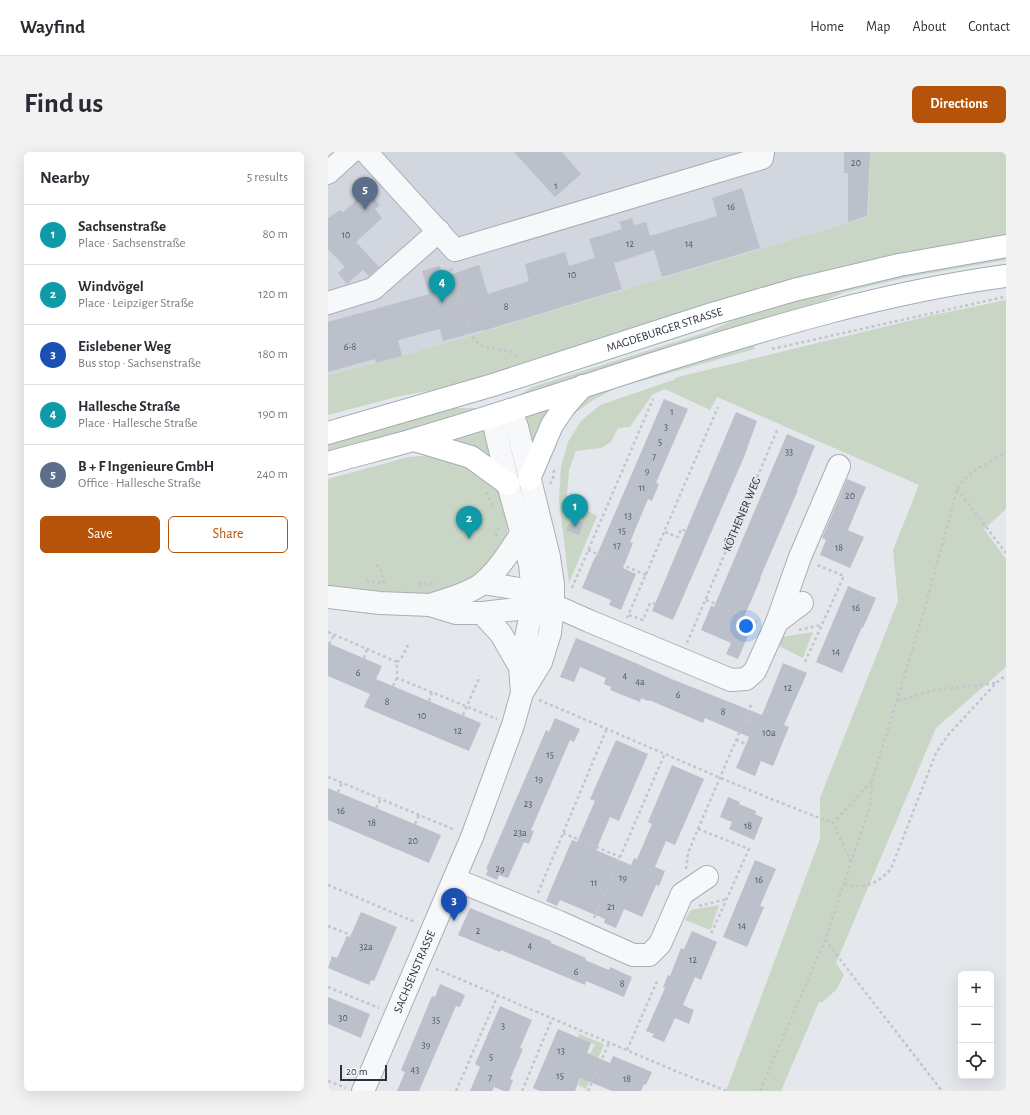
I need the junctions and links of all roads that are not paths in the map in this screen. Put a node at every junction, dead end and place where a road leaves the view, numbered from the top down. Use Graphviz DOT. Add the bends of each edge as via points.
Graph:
graph roads {
  1 [pos="351,152"];
  2 [pos="366,152"];
  3 [pos="763,152"];
  4 [pos="328,173"];
  5 [pos="438,231"];
  6 [pos="1006,246"];
  7 [pos="1006,276"];
  8 [pos="328,303"];
  9 [pos="493,385"];
  10 [pos="584,386"];
  11 [pos="501,413"];
  12 [pos="328,433"];
  13 [pos="414,440"];
  14 [pos="328,463"];
  15 [pos="839,466"];
  16 [pos="529,479"];
  17 [pos="508,484"];
  18 [pos="521,534"];
  19 [pos="483,583"];
  20 [pos="328,597"];
  21 [pos="539,602"];
  22 [pos="802,603"];
  23 [pos="430,605"];
  24 [pos="482,613"];
  25 [pos="775,626"];
  26 [pos="520,666"];
  27 [pos="522,693"];
  28 [pos="707,877"];
  29 [pos="454,879"];
  30 [pos="356,1090"];
  1 -- 4 [label="street"];
  2 -- 5 [label="street"];
  3 -- 5 [label="street" via="762,158 455,250"];
  5 -- 8 [label="street" via="373,289"];
  6 -- 9 [label="main road, MAGDEBURGER STRASSE" via="899,264 794,290"];
  7 -- 10 [label="main road" via="961,282 838,309"];
  9 -- 11 [label="main road"];
  9 -- 12 [label="main road, MAGDEBURGER STRASSE"];
  10 -- 11 [label="main road"];
  10 -- 16 [label="main road" via="565,406 552,425"];
  11 -- 13 [label="main road"];
  11 -- 16 [label="street, SACHSENSTRASSE" via="517,427"];
  11 -- 17 [label="street, SACHSENSTRASSE"];
  13 -- 14 [label="main road"];
  13 -- 17 [label="main road" via="471,457"];
  15 -- 25 [label="street" via="800,557"];
  16 -- 21 [label="street, SACHSENSTRASSE" via="549,557 553,584"];
  17 -- 18 [label="street, SACHSENSTRASSE"];
  18 -- 19 [label="street" via="502,563"];
  18 -- 21 [label="street, SACHSENSTRASSE"];
  19 -- 21 [label="street" via="514,588"];
  19 -- 23 [label="street" via="462,594"];
  20 -- 23 [label="street"];
  21 -- 24 [label="street"];
  21 -- 25 [label="street" via="731,680 746,679 755,671"];
  21 -- 26 [label="street, SACHSENSTRASSE"];
  21 -- 27 [label="street, SACHSENSTRASSE" via="550,632 541,662"];
  22 -- 25 [label="street"];
  23 -- 24 [label="street" via="456,613"];
  24 -- 26 [label="street" via="501,634"];
  26 -- 27 [label="street, SACHSENSTRASSE"];
  27 -- 29 [label="street, SACHSENSTRASSE" via="513,725"];
  28 -- 29 [label="street" via="660,944 649,955 633,955"];
  29 -- 30 [label="street, SACHSENSTRASSE" via="396,1015"];
}
